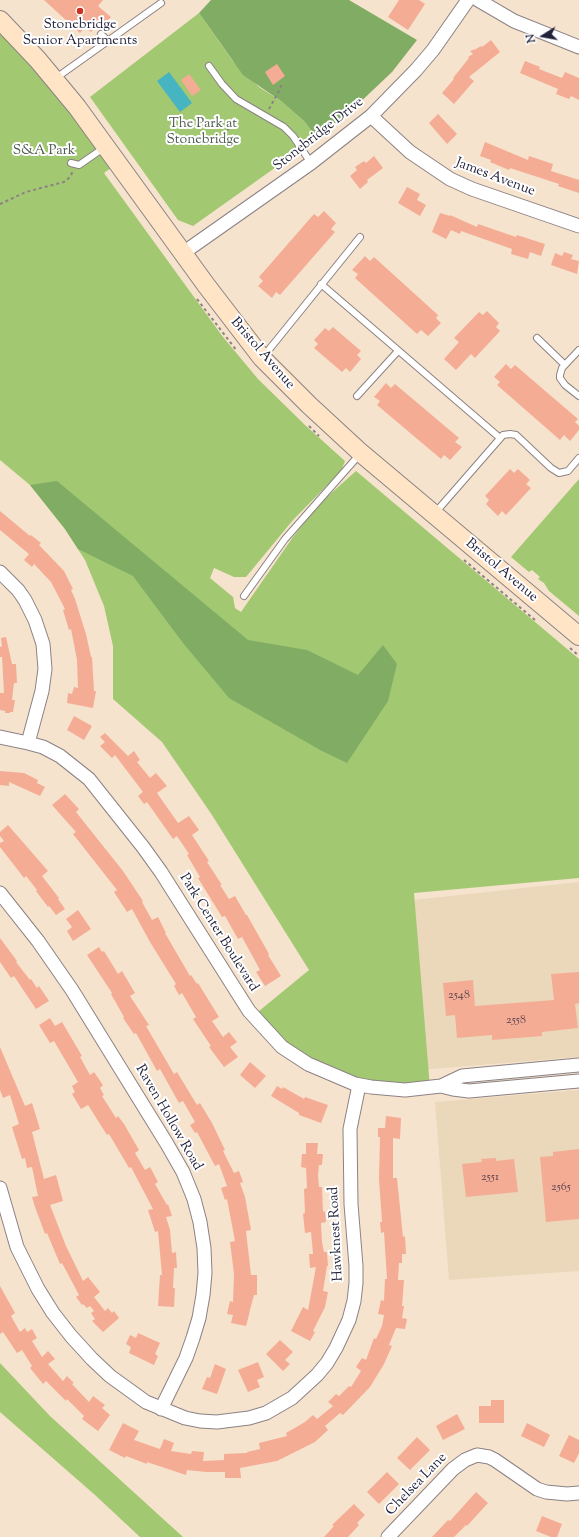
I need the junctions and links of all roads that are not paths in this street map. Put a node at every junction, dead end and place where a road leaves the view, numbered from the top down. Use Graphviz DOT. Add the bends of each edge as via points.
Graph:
graph roads {
  1 [pos="468,0"];
  2 [pos="478,0"];
  3 [pos="161,3"];
  4 [pos="0,20"];
  5 [pos="101,34"];
  6 [pos="108,41"];
  7 [pos="579,47"];
  8 [pos="209,66"];
  9 [pos="54,79"];
  10 [pos="371,116"];
  11 [pos="106,147"];
  12 [pos="74,164"];
  13 [pos="311,164"];
  14 [pos="579,226"];
  15 [pos="360,237"];
  16 [pos="183,253"];
  17 [pos="321,284"];
  18 [pos="537,338"];
  19 [pos="579,350"];
  20 [pos="398,351"];
  21 [pos="262,358"];
  22 [pos="566,364"];
  23 [pos="357,396"];
  24 [pos="579,396"];
  25 [pos="500,438"];
  26 [pos="361,453"];
  27 [pos="579,458"];
  28 [pos="434,514"];
  29 [pos="0,572"];
  30 [pos="244,596"];
  31 [pos="579,636"];
  32 [pos="0,737"];
  33 [pos="28,743"];
  34 [pos="0,893"];
  35 [pos="579,1065"];
  36 [pos="579,1081"];
  37 [pos="359,1085"];
  38 [pos="441,1086"];
  39 [pos="0,1188"];
  40 [pos="161,1409"];
  41 [pos="579,1493"];
  42 [pos="388,1537"];
  1 -- 10 [label="street, Stonebridge Drive" via="433,50"];
  2 -- 7 [label="street" via="514,21"];
  3 -- 6 [label="lane"];
  4 -- 9 [label="street, Bristol Avenue"];
  5 -- 6 [label="lane"];
  6 -- 9 [label="lane"];
  8 -- 13 [label="lane" via="236,99 284,127"];
  9 -- 11 [label="street, Bristol Avenue"];
  10 -- 13 [label="street, Stonebridge Drive"];
  10 -- 14 [label="street, James Avenue" via="410,152 450,179"];
  11 -- 12 [label="lane" via="82,164"];
  11 -- 16 [label="street, Bristol Avenue"];
  13 -- 16 [label="street, Stonebridge Drive"];
  15 -- 17 [label="lane"];
  16 -- 21 [label="street, Bristol Avenue"];
  17 -- 20 [label="lane"];
  17 -- 21 [label="lane"];
  18 -- 22 [label="lane"];
  19 -- 22 [label="lane"];
  20 -- 23 [label="lane"];
  20 -- 25 [label="lane"];
  21 -- 26 [label="street, Bristol Avenue"];
  22 -- 24 [label="lane" via="560,372 560,378"];
  25 -- 27 [label="lane" via="507,434 516,435 559,473 568,471"];
  25 -- 28 [label="lane"];
  26 -- 28 [label="street, Bristol Avenue"];
  26 -- 30 [label="lane" via="284,539"];
  28 -- 31 [label="street, Bristol Avenue"];
  29 -- 33 [label="street" via="25,600 43,644 45,669 42,692"];
  32 -- 33 [label="street, Park Center Boulevard"];
  33 -- 37 [label="street, Park Center Boulevard" via="60,756 99,791 161,872 242,1002 274,1040 308,1064"];
  34 -- 40 [label="street, Raven Hollow Road" via="43,946 72,990 167,1144 183,1172 194,1199 204,1248 203,1296 186,1358"];
  35 -- 38 [label="street, Park Center Boulevard" via="462,1076"];
  36 -- 38 [label="street, Park Center Boulevard" via="469,1091"];
  37 -- 38 [label="street, Park Center Boulevard" via="405,1090"];
  37 -- 40 [label="street, Hawknest Road" via="350,1129 351,1204 356,1266 354,1301 349,1320 327,1363 292,1398 266,1413 249,1418 217,1422 200,1421"];
  39 -- 40 [label="street, Hawknest Road" via="18,1247 38,1289 53,1313 71,1336 110,1376 146,1402"];
  41 -- 42 [label="street, Chelsea Lane" via="546,1492 495,1460 477,1455 464,1460 453,1469"];
}
